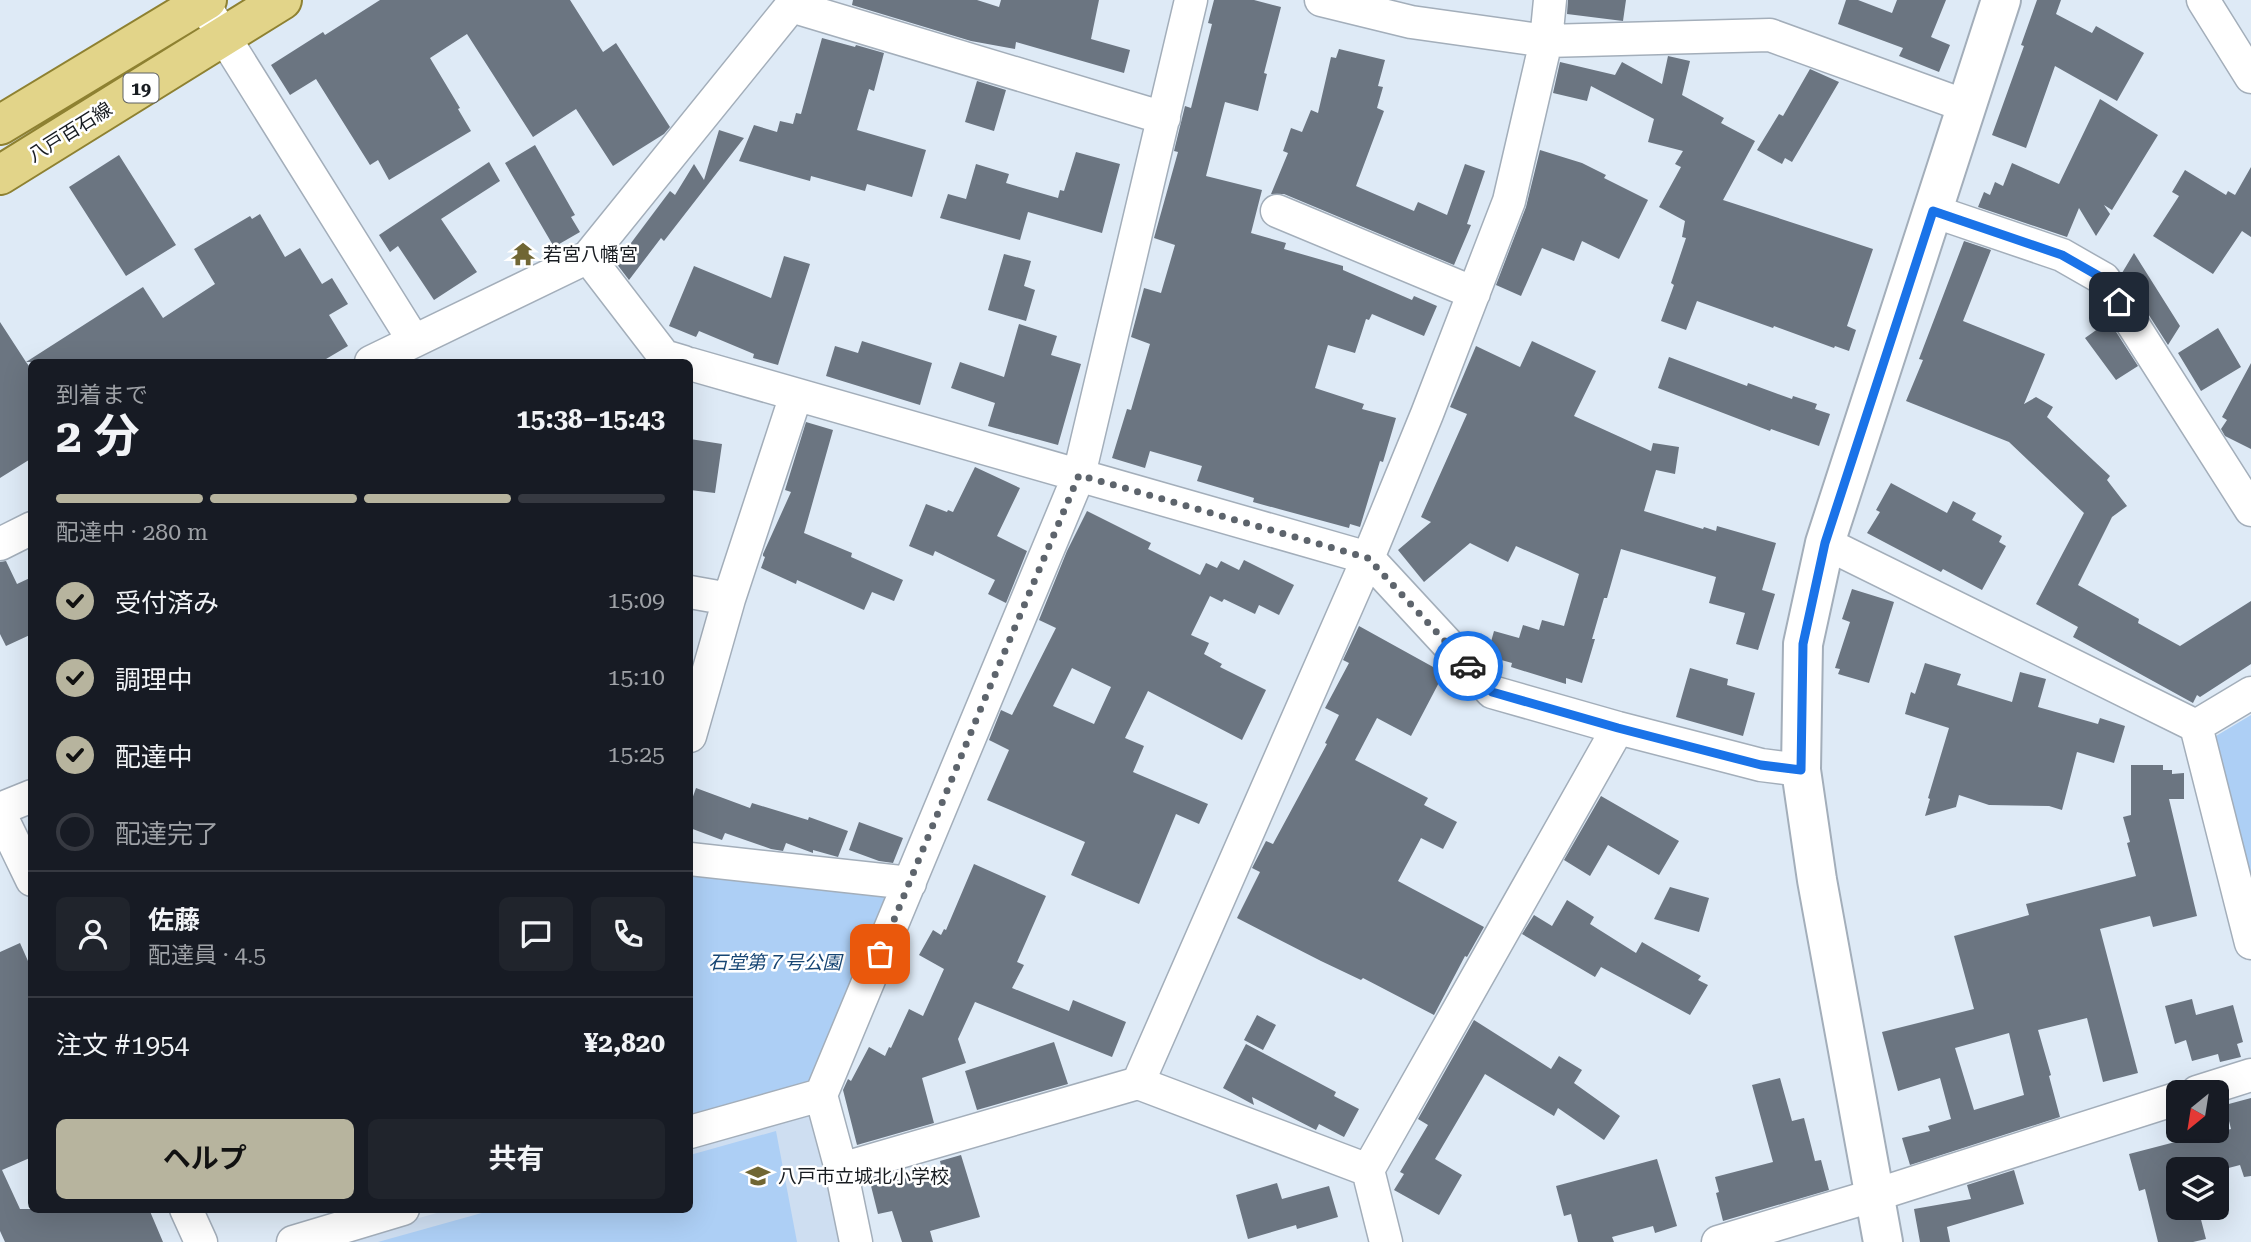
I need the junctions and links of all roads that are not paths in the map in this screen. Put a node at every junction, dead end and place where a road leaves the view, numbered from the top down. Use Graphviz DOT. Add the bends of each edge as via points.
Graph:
graph roads {
  1 [pos="282,0"];
  2 [pos="1191,0"];
  3 [pos="1321,0"];
  4 [pos="1550,0"];
  5 [pos="2001,0"];
  6 [pos="2203,0"];
  7 [pos="204,1"];
  8 [pos="794,3"];
  9 [pos="223,37"];
  10 [pos="1546,41"];
  11 [pos="2251,77"];
  12 [pos="1966,106"];
  13 [pos="1164,118"];
  14 [pos="0,125"];
  15 [pos="0,175"];
  16 [pos="1277,211"];
  17 [pos="1933,211"];
  18 [pos="588,257"];
  19 [pos="1474,293"];
  20 [pos="414,341"];
  21 [pos="377,359"];
  22 [pos="674,359"];
  23 [pos="693,365"];
  24 [pos="796,395"];
  25 [pos="1079,475"];
  26 [pos="2251,510"];
  27 [pos="28,530"];
  28 [pos="1825,543"];
  29 [pos="0,544"];
  30 [pos="1368,558"];
  31 [pos="693,592"];
  32 [pos="729,598"];
  33 [pos="2251,693"];
  34 [pos="693,725"];
  35 [pos="2196,726"];
  36 [pos="1618,728"];
  37 [pos="1801,770"];
  38 [pos="28,798"];
  39 [pos="0,811"];
  40 [pos="693,859"];
  41 [pos="28,871"];
  42 [pos="910,883"];
  43 [pos="2251,943"];
  44 [pos="2251,1075"];
  45 [pos="2230,1082"];
  46 [pos="1138,1083"];
  47 [pos="821,1095"];
  48 [pos="2166,1102"];
  49 [pos="693,1131"];
  50 [pos="841,1169"];
  51 [pos="1368,1170"];
  52 [pos="1875,1195"];
  53 [pos="188,1213"];
  54 [pos="390,1213"];
  55 [pos="201,1242"];
  56 [pos="293,1242"];
  57 [pos="856,1242"];
  58 [pos="1386,1242"];
  59 [pos="1718,1242"];
  60 [pos="1883,1242"];
  1 -- 9 [label="main road, 八戸百石線 / 19"];
  2 -- 13 [label="street"];
  3 -- 10 [label="street" via="1411,22"];
  4 -- 10 [label="street"];
  5 -- 12 [label="street"];
  6 -- 11 [label="street"];
  7 -- 9 [label="street"];
  7 -- 14 [label="main road, 19"];
  8 -- 13 [label="street"];
  8 -- 18 [label="street"];
  9 -- 15 [label="main road, 八戸百石線 / 19"];
  9 -- 20 [label="street"];
  10 -- 12 [label="street" via="1770,35"];
  10 -- 19 [label="street" via="1509,201"];
  12 -- 17 [label="street"];
  13 -- 25 [label="street"];
  16 -- 19 [label="street"];
  17 -- 26 [label="street" via="2062,255 2104,279"];
  17 -- 28 [label="street"];
  18 -- 20 [label="street"];
  18 -- 22 [label="street" via="664,356"];
  19 -- 30 [label="street"];
  20 -- 21 [label="street"];
  23 -- 24 [label="street"];
  24 -- 25 [label="street"];
  24 -- 32 [label="street"];
  25 -- 30 [label="street"];
  25 -- 42 [label="street"];
  27 -- 29 [label="street"];
  28 -- 35 [label="street"];
  28 -- 37 [label="street" via="1803,644"];
  30 -- 36 [label="street" via="1492,692"];
  30 -- 46 [label="street"];
  31 -- 32 [label="street"];
  32 -- 34 [label="street"];
  33 -- 35 [label="street"];
  35 -- 43 [label="street"];
  36 -- 37 [label="street" via="1761,765"];
  36 -- 51 [label="street"];
  37 -- 52 [label="street"];
  38 -- 39 [label="street"];
  39 -- 41 [label="street"];
  40 -- 42 [label="street"];
  42 -- 47 [label="street"];
  44 -- 45 [label="street"];
  46 -- 50 [label="street"];
  46 -- 51 [label="street"];
  47 -- 49 [label="street"];
  47 -- 50 [label="street"];
  48 -- 52 [label="street"];
  50 -- 57 [label="street"];
  51 -- 58 [label="street"];
  52 -- 59 [label="street"];
  52 -- 60 [label="street"];
  53 -- 55 [label="street"];
  54 -- 56 [label="street"];
}
